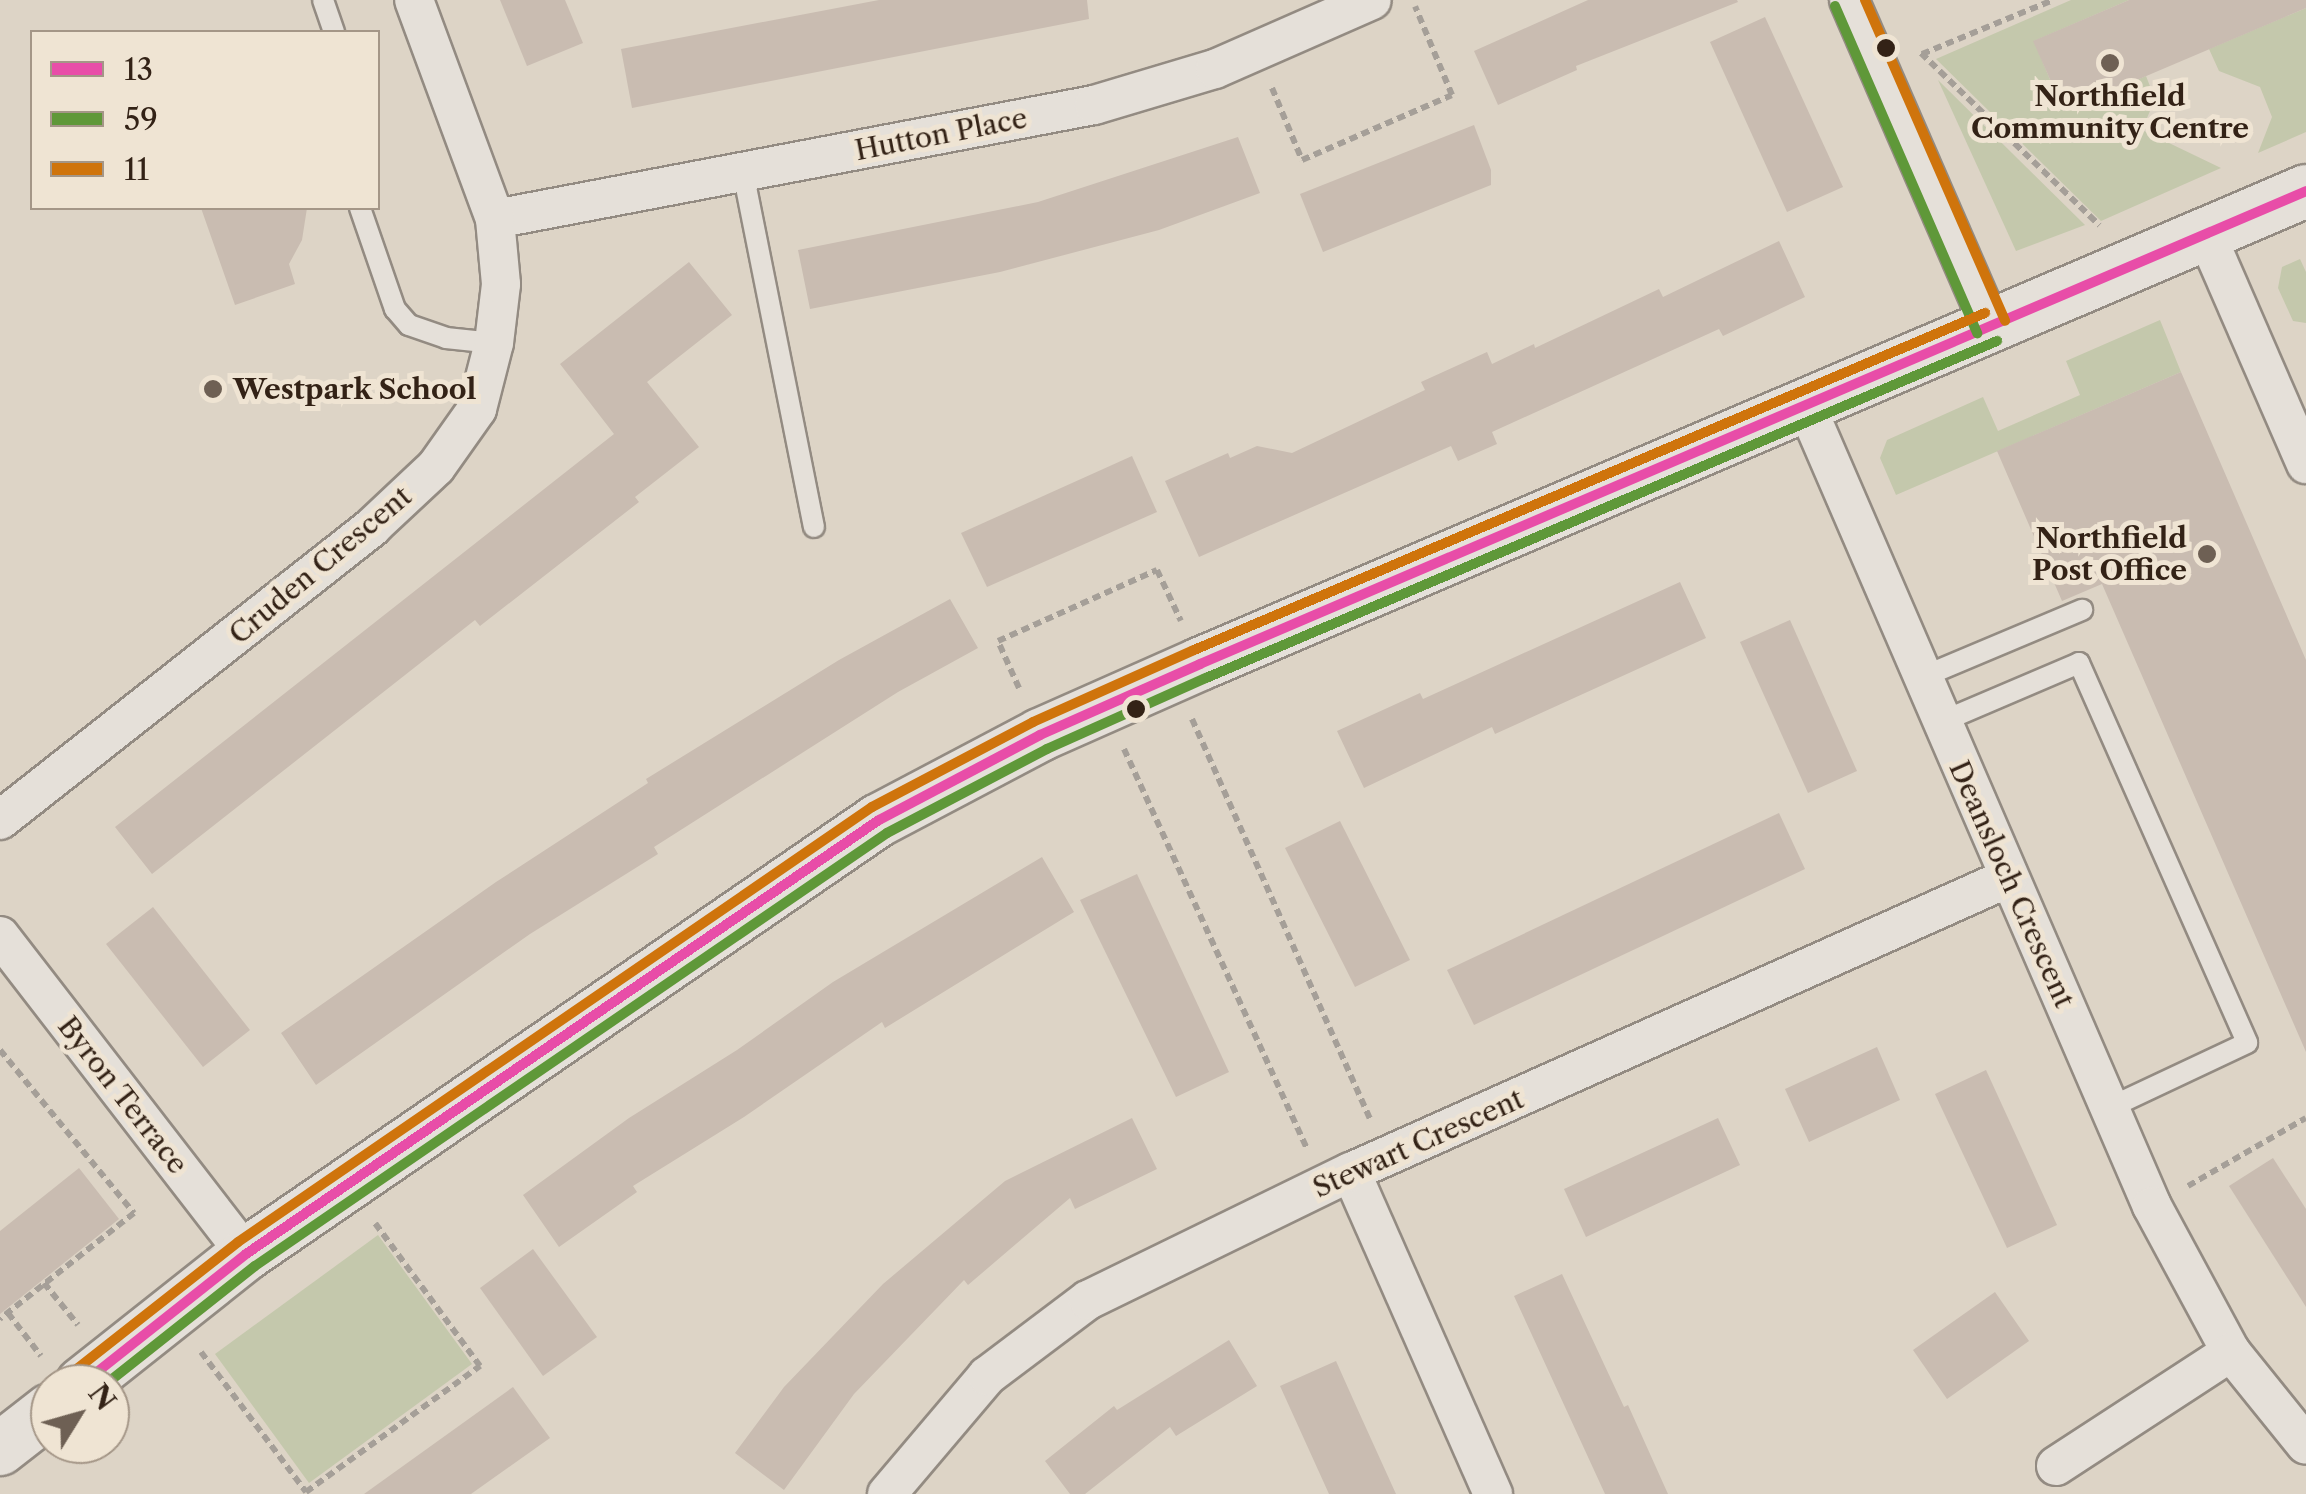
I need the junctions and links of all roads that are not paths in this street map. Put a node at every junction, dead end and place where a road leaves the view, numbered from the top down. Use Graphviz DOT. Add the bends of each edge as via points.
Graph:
graph roads {
  1 [pos="322,0"];
  2 [pos="414,0"];
  3 [pos="1372,0"];
  4 [pos="1849,0"];
  5 [pos="1327,9"];
  6 [pos="333,30"];
  7 [pos="743,172"];
  8 [pos="2306,192"];
  9 [pos="361,210"];
  10 [pos="495,219"];
  11 [pos="2206,234"];
  12 [pos="1991,327"];
  13 [pos="494,343"];
  14 [pos="1807,408"];
  15 [pos="2306,464"];
  16 [pos="814,527"];
  17 [pos="2082,610"];
  18 [pos="1920,678"];
  19 [pos="1941,722"];
  20 [pos="0,820"];
  21 [pos="2008,878"];
  22 [pos="0,936"];
  23 [pos="2112,1107"];
  24 [pos="1337,1178"];
  25 [pos="246,1254"];
  26 [pos="2231,1352"];
  27 [pos="73,1364"];
  28 [pos="30,1426"];
  29 [pos="2306,1445"];
  30 [pos="0,1449"];
  31 [pos="2056,1466"];
  32 [pos="887,1494"];
  33 [pos="1493,1494"];
  1 -- 6 [label="lane"];
  2 -- 10 [label="street, Cruden Crescent"];
  3 -- 5 [label="street, Hutton Place"];
  4 -- 12 [label="street"];
  5 -- 7 [label="street, Hutton Place" via="1215,70 1094,105"];
  7 -- 10 [label="street, Hutton Place"];
  7 -- 16 [label="lane"];
  8 -- 11 [label="street"];
  9 -- 13 [label="lane" via="408,325"];
  10 -- 13 [label="street, Cruden Crescent" via="501,284"];
  11 -- 12 [label="street"];
  11 -- 15 [label="street"];
  12 -- 14 [label="street"];
  13 -- 20 [label="street, Cruden Crescent" via="477,409 436,467 374,526"];
  14 -- 18 [label="street, Deansloch Crescent"];
  14 -- 25 [label="street" via="1040,735 878,820"];
  17 -- 18 [label="lane"];
  18 -- 19 [label="street, Deansloch Crescent"];
  19 -- 21 [label="street, Deansloch Crescent"];
  19 -- 23 [label="lane" via="2079,662 2248,1043"];
  21 -- 23 [label="street, Deansloch Crescent"];
  21 -- 24 [label="street, Stewart Crescent"];
  22 -- 25 [label="street, Byron Terrace"];
  23 -- 26 [label="street, Deansloch Crescent" via="2152,1206"];
  24 -- 32 [label="street, Stewart Crescent" via="1088,1300 988,1376"];
  24 -- 33 [label="street"];
  25 -- 27 [label="street"];
  26 -- 29 [label="street, Deansloch Crescent"];
  26 -- 31 [label="street"];
  28 -- 30 [label="street"];
}
